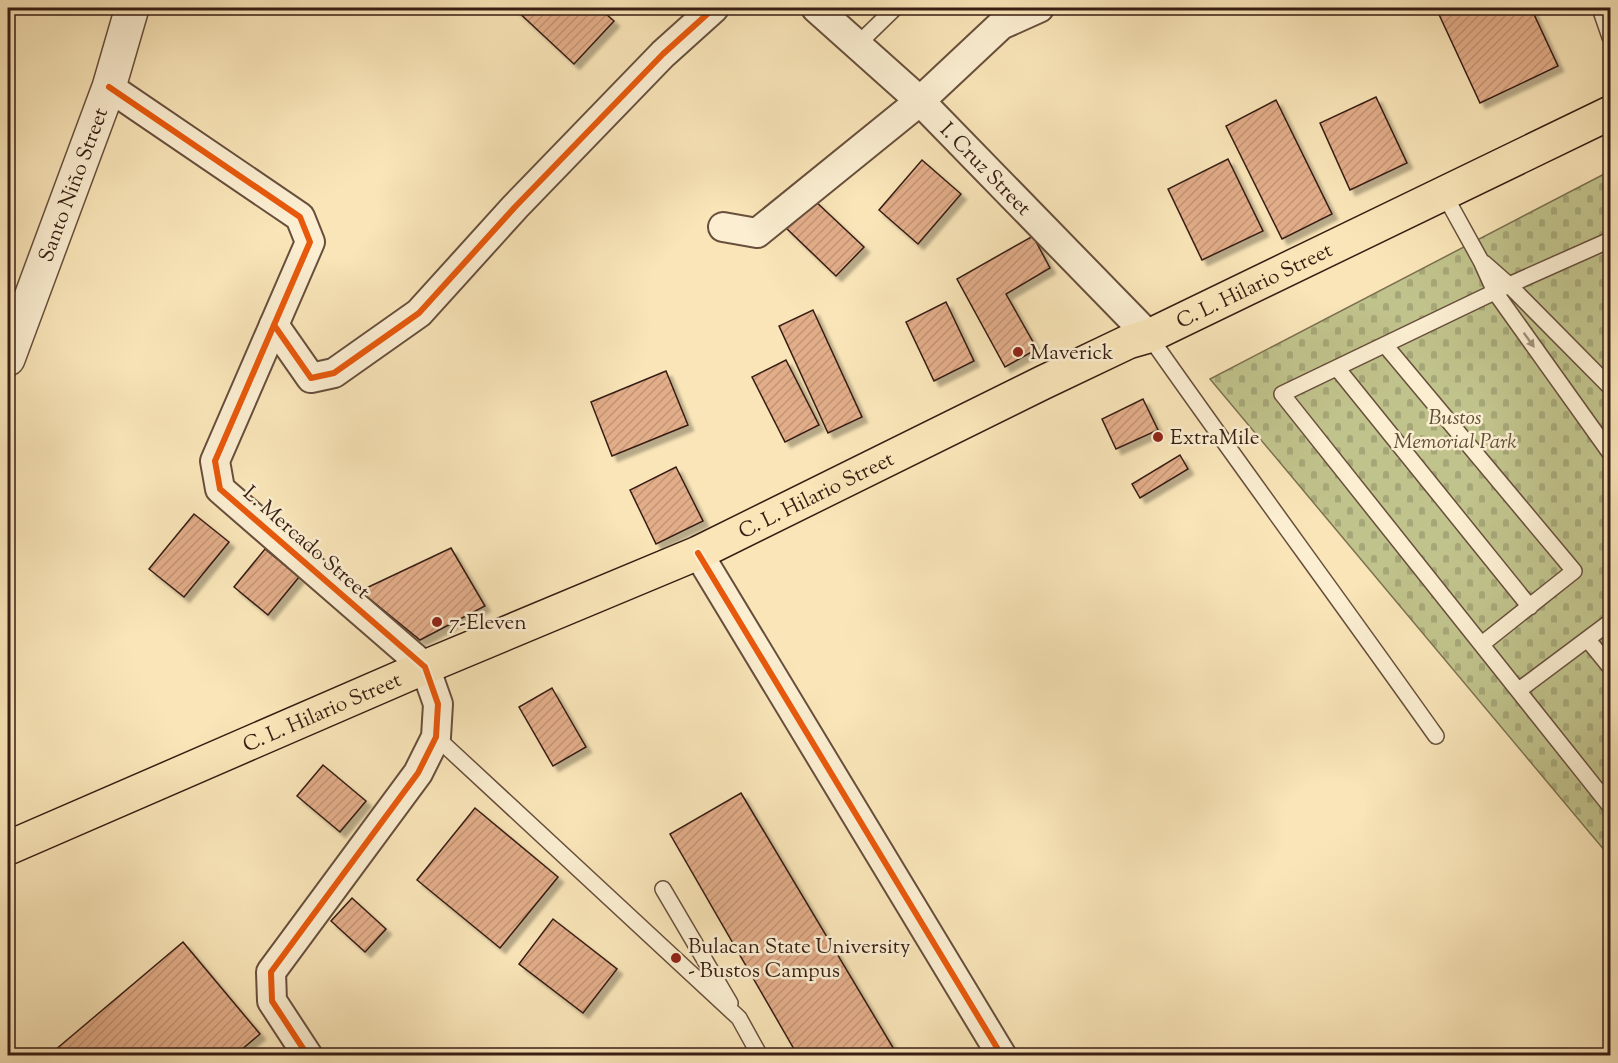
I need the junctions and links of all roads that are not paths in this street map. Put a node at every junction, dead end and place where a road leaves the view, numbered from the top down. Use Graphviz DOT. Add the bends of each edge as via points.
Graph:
graph roads {
  1 [pos="132,8"];
  2 [pos="714,8"];
  3 [pos="816,8"];
  4 [pos="895,8"];
  5 [pos="1039,8"];
  6 [pos="1602,8"];
  7 [pos="1611,37"];
  8 [pos="857,45"];
  9 [pos="109,87"];
  10 [pos="920,101"];
  11 [pos="1611,113"];
  12 [pos="1444,194"];
  13 [pos="723,227"];
  14 [pos="1611,240"];
  15 [pos="1481,261"];
  16 [pos="1509,285"];
  17 [pos="1495,292"];
  18 [pos="274,325"];
  19 [pos="1149,336"];
  20 [pos="1385,345"];
  21 [pos="8,359"];
  22 [pos="1337,368"];
  23 [pos="1611,387"];
  24 [pos="1611,453"];
  25 [pos="698,553"];
  26 [pos="1530,607"];
  27 [pos="1611,622"];
  28 [pos="1588,640"];
  29 [pos="1482,644"];
  30 [pos="425,667"];
  31 [pos="1611,667"];
  32 [pos="1519,690"];
  33 [pos="1436,736"];
  34 [pos="436,737"];
  35 [pos="1611,806"];
  36 [pos="8,848"];
  37 [pos="663,889"];
  38 [pos="739,1018"];
  39 [pos="308,1056"];
  40 [pos="760,1056"];
  41 [pos="1002,1056"];
  1 -- 9 [label="street, Santo Niño Street"];
  2 -- 18 [label="street" via="663,54 418,313 334,373 311,378"];
  3 -- 8 [label="street, I. Cruz Street"];
  4 -- 8 [label="lane"];
  5 -- 10 [label="street" via="1001,25"];
  6 -- 7 [label="lane"];
  8 -- 10 [label="street, I. Cruz Street"];
  9 -- 18 [label="street, L. Mercado Street" via="300,217 310,242"];
  9 -- 21 [label="street, Santo Niño Street"];
  10 -- 13 [label="street" via="756,233"];
  10 -- 19 [label="street, I. Cruz Street"];
  11 -- 12 [label="main road, C. L. Hilario Street"];
  12 -- 15 [label="lane"];
  12 -- 19 [label="main road, C. L. Hilario Street"];
  14 -- 16 [label="lane"];
  15 -- 16 [label="lane"];
  15 -- 17 [label="lane"];
  16 -- 17 [label="lane"];
  16 -- 23 [label="lane"];
  17 -- 20 [label="lane"];
  17 -- 24 [label="lane, one-way"];
  18 -- 30 [label="street, L. Mercado Street" via="215,460 220,489"];
  19 -- 25 [label="main road, C. L. Hilario Street" via="1042,383"];
  19 -- 33 [label="lane"];
  20 -- 22 [label="lane"];
  20 -- 26 [label="lane" via="1574,571"];
  22 -- 26 [label="lane"];
  22 -- 29 [label="lane" via="1282,394"];
  25 -- 30 [label="main road, C. L. Hilario Street"];
  25 -- 41 [label="street"];
  26 -- 29 [label="lane"];
  27 -- 28 [label="lane"];
  28 -- 31 [label="lane"];
  28 -- 32 [label="lane"];
  29 -- 32 [label="lane"];
  30 -- 34 [label="street, L. Mercado Street" via="438,704"];
  30 -- 36 [label="main road, C. L. Hilario Street"];
  32 -- 35 [label="lane"];
  34 -- 38 [label="lane"];
  34 -- 39 [label="street, L. Mercado Street" via="418,773 271,972 272,1001"];
  37 -- 38 [label="lane"];
  38 -- 40 [label="lane"];
}
